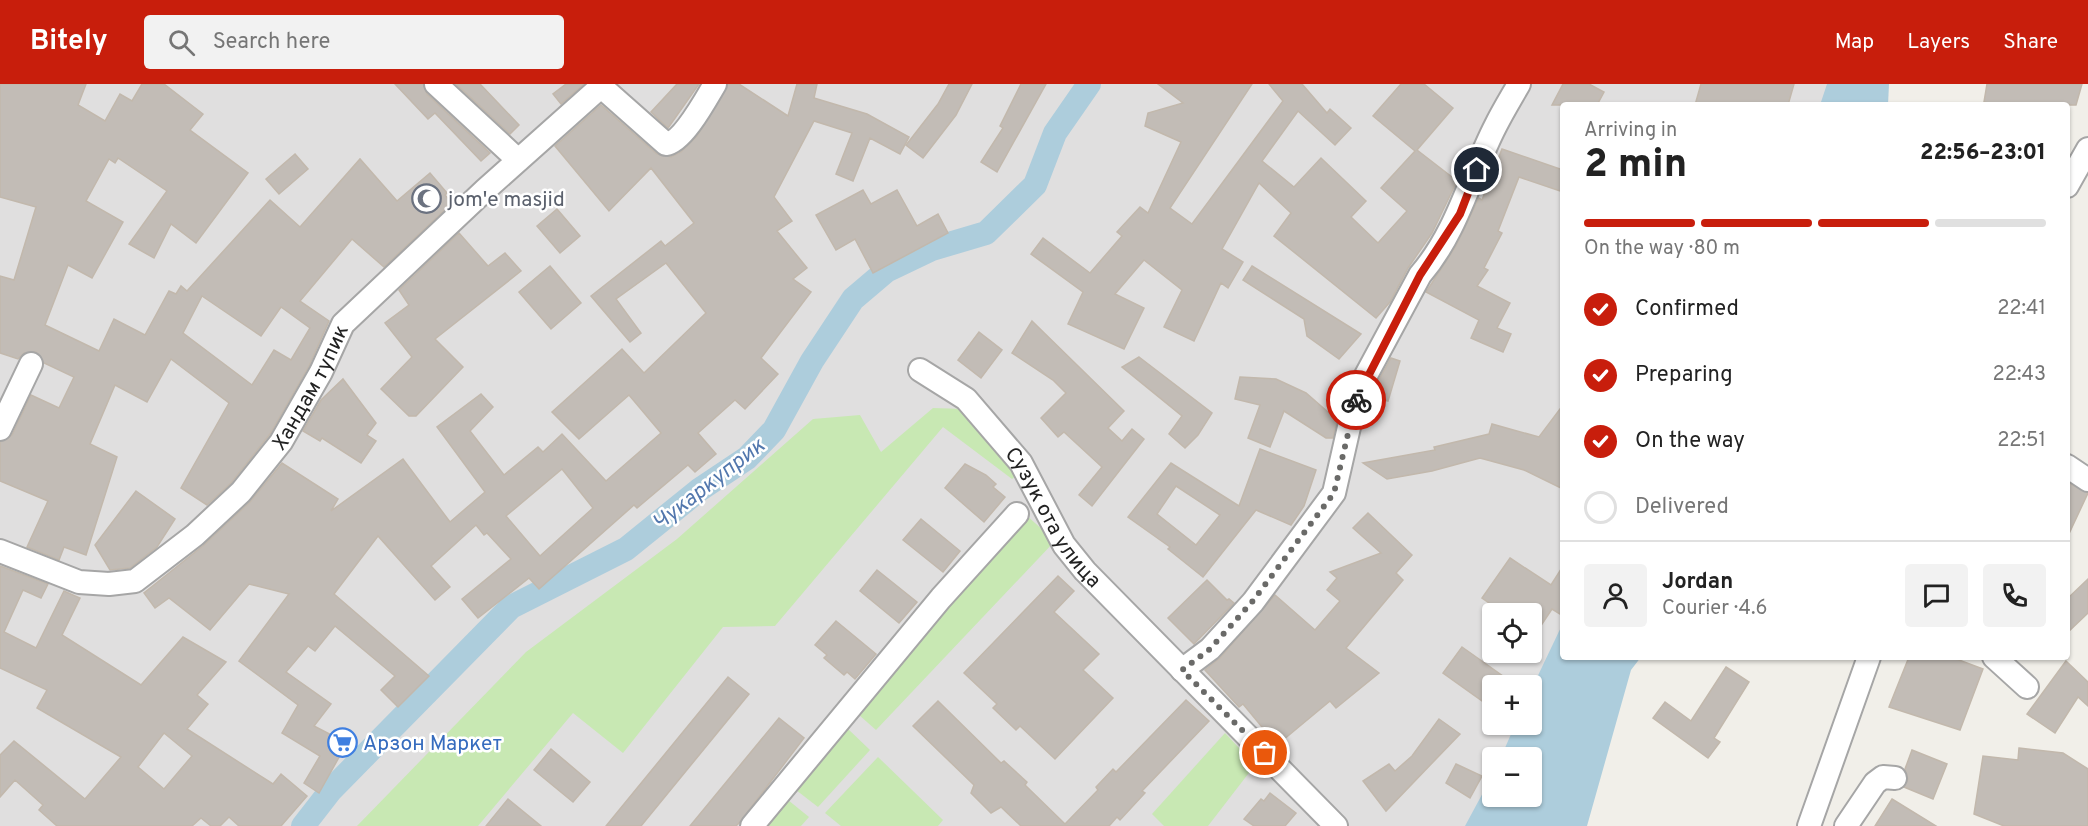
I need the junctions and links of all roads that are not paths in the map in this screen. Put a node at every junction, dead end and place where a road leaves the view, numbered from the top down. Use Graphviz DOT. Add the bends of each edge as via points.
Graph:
graph roads {
  1 [pos="436,84"];
  2 [pos="715,84"];
  3 [pos="1519,84"];
  4 [pos="2088,149"];
  5 [pos="518,160"];
  6 [pos="2070,181"];
  7 [pos="32,364"];
  8 [pos="920,370"];
  9 [pos="0,429"];
  10 [pos="2070,468"];
  11 [pos="2088,480"];
  12 [pos="1017,514"];
  13 [pos="0,551"];
  14 [pos="1868,660"];
  15 [pos="1997,660"];
  16 [pos="1182,670"];
  17 [pos="2027,687"];
  18 [pos="1895,778"];
  19 [pos="752,826"];
  20 [pos="1336,826"];
  21 [pos="1809,826"];
  22 [pos="1846,826"];
  1 -- 5 [label="street"];
  2 -- 5 [label="street, Хандам тупик" via="671,144 660,141 602,88"];
  3 -- 16 [label="street" via="1495,126 1460,214 1420,275 1357,392 1334,493 1252,602 1210,649"];
  4 -- 6 [label="street"];
  5 -- 13 [label="street, Хандам тупик" via="343,324 321,372 268,459 241,492 195,535 135,581 79,582"];
  7 -- 9 [label="street"];
  8 -- 16 [label="street, Сузук ота улица" via="966,399 1021,463 1064,545 1084,571"];
  10 -- 11 [label="street"];
  12 -- 19 [label="street" via="941,598"];
  14 -- 21 [label="street"];
  15 -- 17 [label="street"];
  16 -- 20 [label="street, Сузук ота улица"];
  18 -- 22 [label="street" via="1883,777 1875,783"];
}
